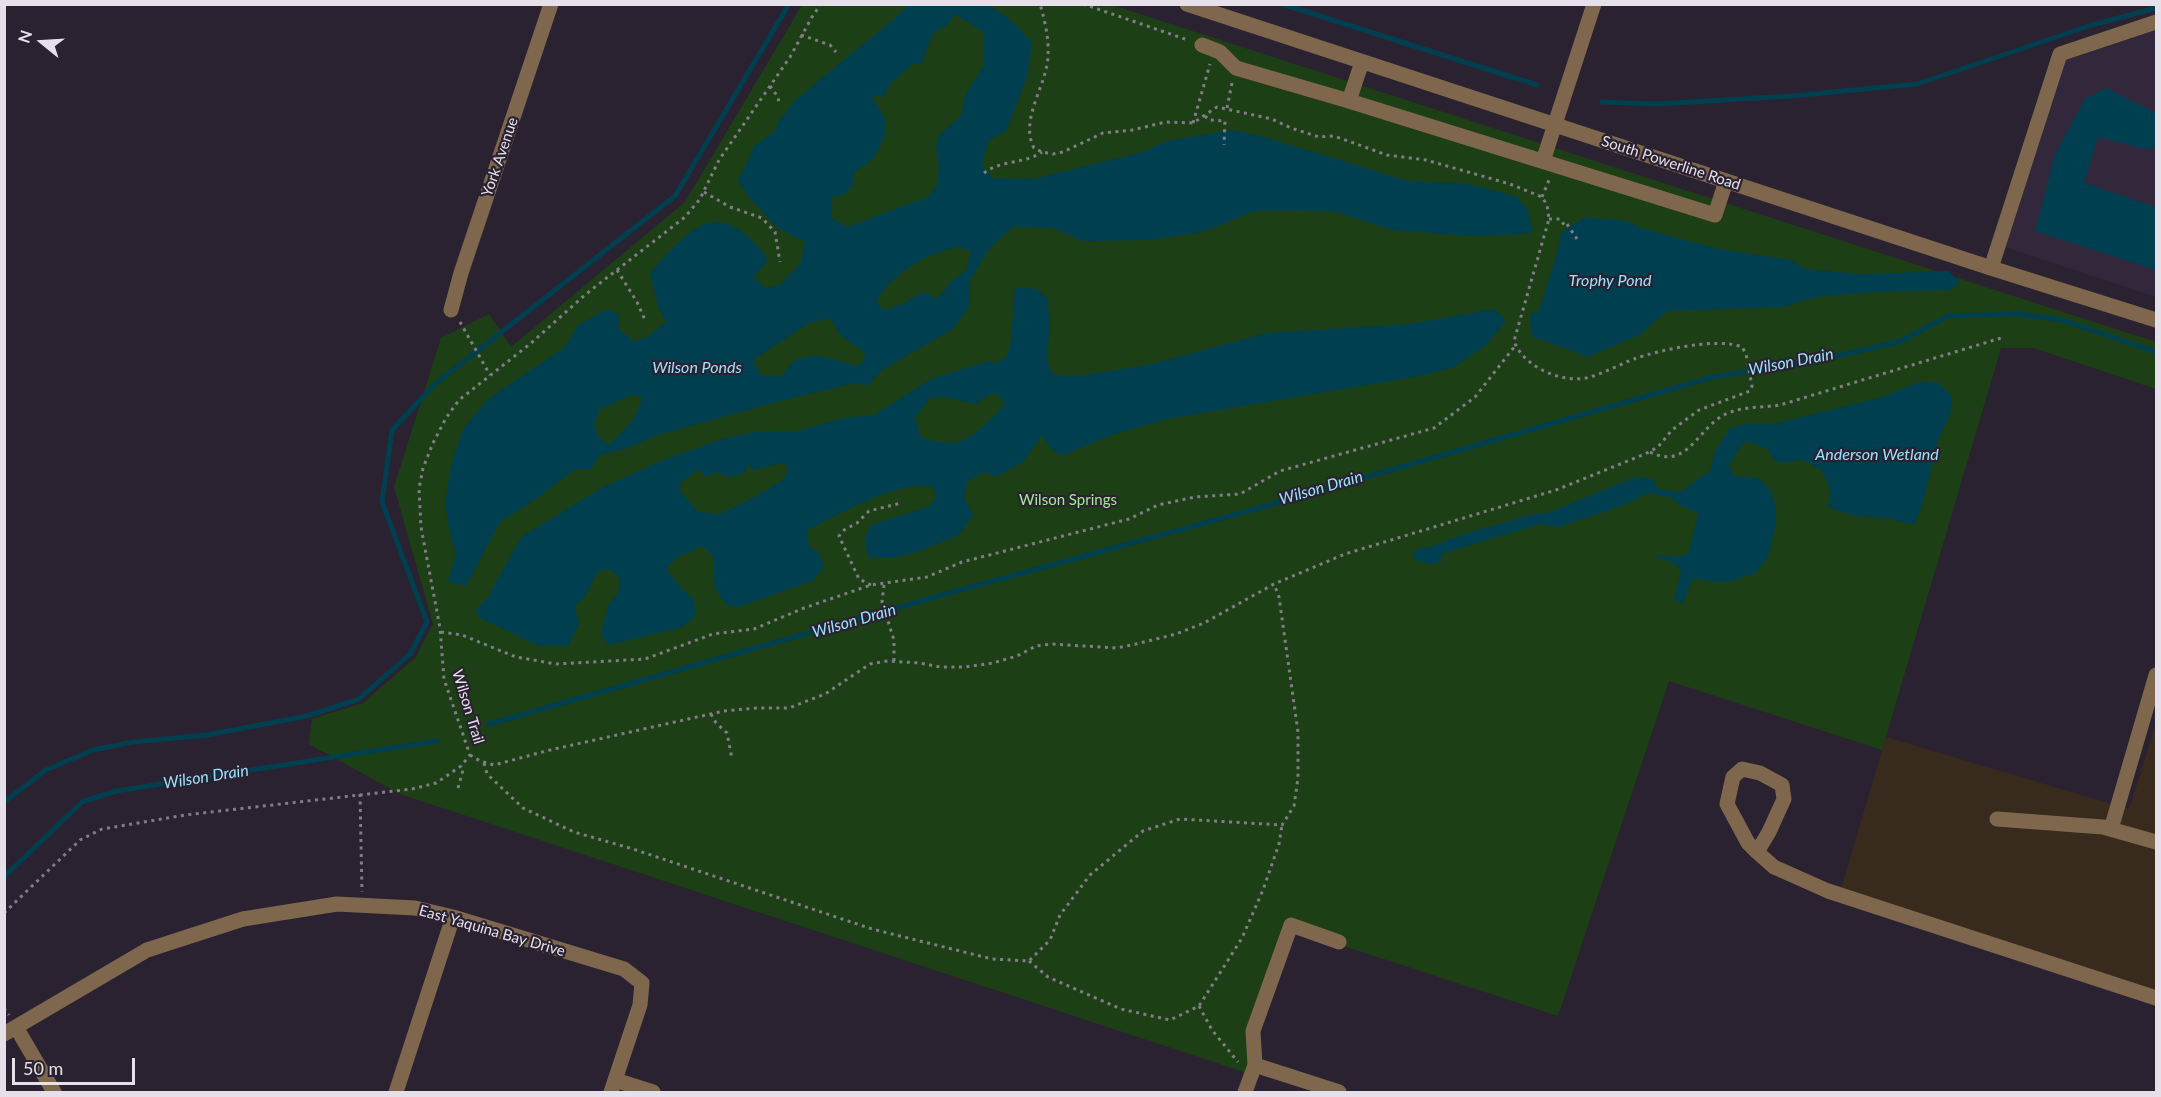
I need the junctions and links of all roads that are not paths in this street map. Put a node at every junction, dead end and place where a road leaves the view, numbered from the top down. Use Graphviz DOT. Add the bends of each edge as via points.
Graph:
graph roads {
  1 [pos="551,4"];
  2 [pos="1187,4"];
  3 [pos="1594,4"];
  4 [pos="2157,22"];
  5 [pos="1202,45"];
  6 [pos="1362,62"];
  7 [pos="1349,101"];
  8 [pos="1554,124"];
  9 [pos="1548,164"];
  10 [pos="1726,181"];
  11 [pos="1991,268"];
  12 [pos="452,310"];
  13 [pos="2157,320"];
  14 [pos="2157,675"];
  15 [pos="1997,819"];
  16 [pos="2111,829"];
  17 [pos="2157,842"];
  18 [pos="1757,852"];
  19 [pos="453,917"];
  20 [pos="1339,942"];
  21 [pos="2157,998"];
  22 [pos="10,1030"];
  23 [pos="1252,1071"];
  24 [pos="613,1086"];
  25 [pos="54,1092"];
  26 [pos="396,1092"];
  27 [pos="654,1092"];
  28 [pos="1245,1092"];
  29 [pos="1339,1092"];
  1 -- 12 [label="street, York Avenue" via="460,273"];
  2 -- 6 [label="street, South Powerline Road"];
  3 -- 8 [label="street"];
  4 -- 11 [label="street" via="2060,54"];
  5 -- 7 [label="street" via="1220,52 1236,68"];
  6 -- 7 [label="street"];
  6 -- 8 [label="street, South Powerline Road"];
  7 -- 9 [label="street"];
  8 -- 9 [label="street"];
  8 -- 10 [label="street, South Powerline Road"];
  9 -- 10 [label="street" via="1715,215"];
  10 -- 11 [label="street, South Powerline Road"];
  11 -- 13 [label="street, South Powerline Road"];
  14 -- 16 [label="street"];
  15 -- 16 [label="street"];
  16 -- 17 [label="street"];
  18 -- 18 [label="street" via="1727,804 1733,777 1742,769 1782,785 1784,799"];
  18 -- 21 [label="street" via="1774,867 1828,891"];
  19 -- 22 [label="street, East Yaquina Bay Drive" via="415,908 337,904 243,919 147,950"];
  19 -- 24 [label="street, East Yaquina Bay Drive" via="624,969 642,982 640,1005"];
  19 -- 26 [label="street"];
  20 -- 23 [label="street" via="1292,925 1253,1030"];
  22 -- 25 [label="street"];
  23 -- 28 [label="street"];
  23 -- 29 [label="street"];
  24 -- 27 [label="street"];
}
